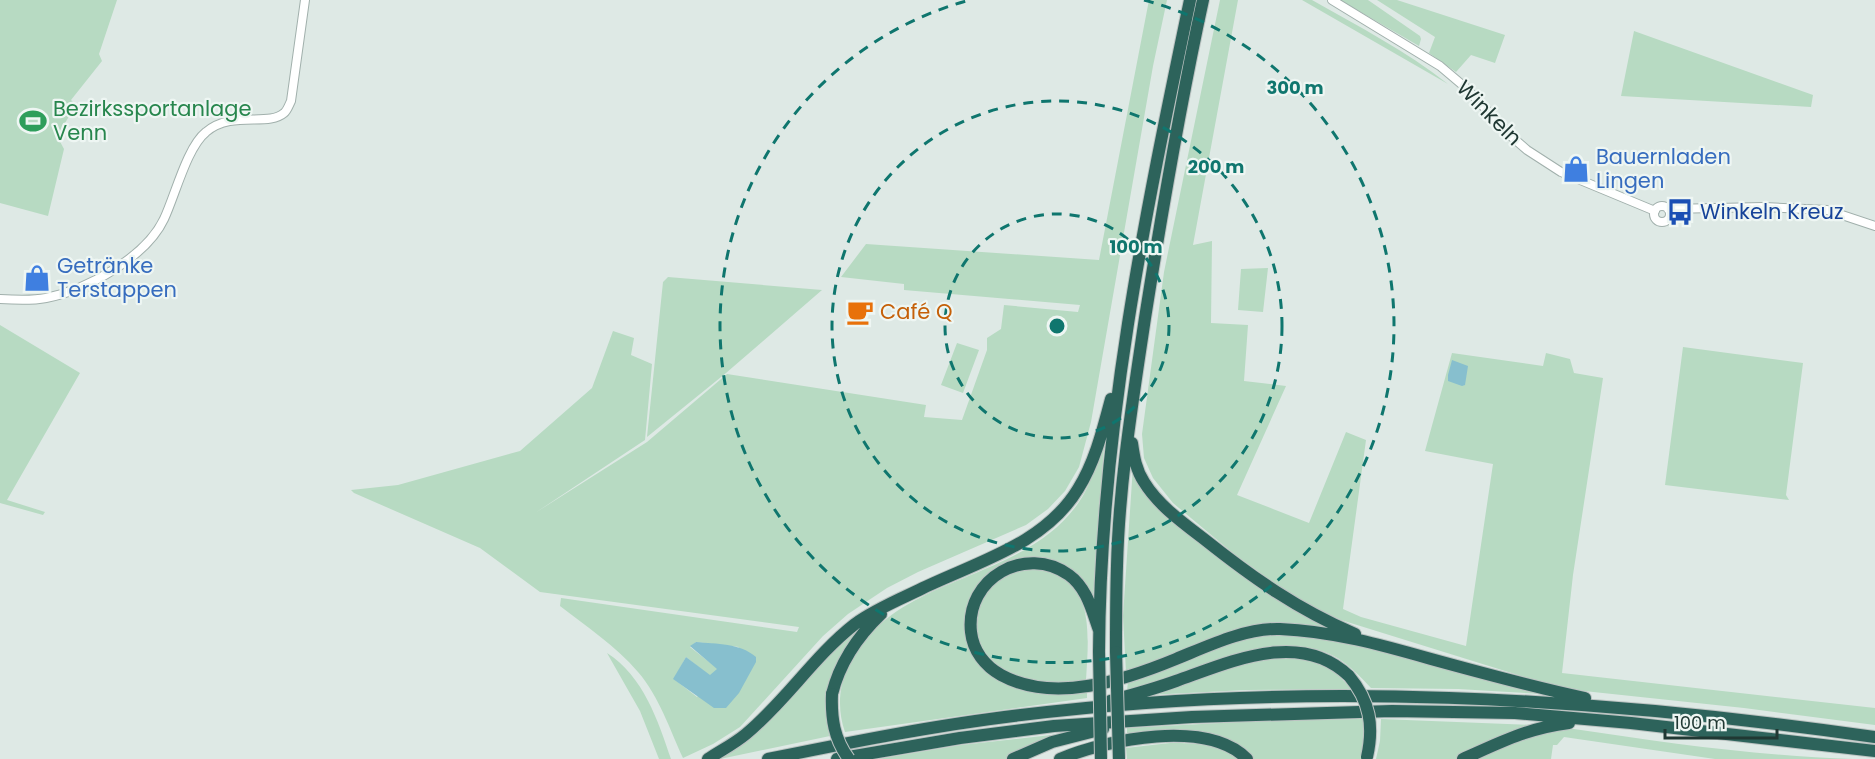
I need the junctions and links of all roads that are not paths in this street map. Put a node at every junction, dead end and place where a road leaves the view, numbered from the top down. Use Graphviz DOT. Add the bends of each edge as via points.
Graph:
graph roads {
  1 [pos="305,0"];
  2 [pos="1190,0"];
  3 [pos="1203,0"];
  4 [pos="1332,0"];
  5 [pos="1668,209"];
  6 [pos="1655,211"];
  7 [pos="1875,226"];
  8 [pos="0,299"];
  9 [pos="1120,366"];
  10 [pos="1130,424"];
  11 [pos="895,602"];
  12 [pos="1099,630"];
  13 [pos="1384,646"];
  14 [pos="1621,706"];
  15 [pos="1074,710"];
  16 [pos="1594,720"];
  17 [pos="1133,721"];
  18 [pos="1875,737"];
  19 [pos="1875,751"];
  20 [pos="1366,758"];
  21 [pos="708,759"];
  22 [pos="768,759"];
  23 [pos="837,759"];
  24 [pos="849,759"];
  25 [pos="1013,759"];
  26 [pos="1060,759"];
  27 [pos="1101,759"];
  28 [pos="1119,759"];
  29 [pos="1247,759"];
  30 [pos="1463,759"];
  1 -- 8 [label="street" via="291,102 284,113 267,119 232,119 202,135 156,234 137,253 105,274 46,298"];
  2 -- 9 [label="highway"];
  3 -- 10 [label="highway" via="1156,248"];
  4 -- 6 [label="street, Winkeln" via="1440,66 1512,137 1550,166"];
  5 -- 6 [label="street, Winkeln" via="1661,206"];
  5 -- 6 [label="street, Winkeln" via="1669,217 1663,222 1655,219"];
  5 -- 7 [label="street, Winkeln" via="1827,210"];
  9 -- 11 [label="highway" via="1092,460 1079,488 1048,526"];
  9 -- 12 [label="highway" via="1106,499"];
  10 -- 13 [label="highway" via="1138,471 1163,505 1251,575 1303,610"];
  10 -- 28 [label="highway, bridge" via="1117,565"];
  11 -- 21 [label="highway" via="858,622 832,643 745,736"];
  11 -- 24 [label="highway, bridge" via="855,642 837,674 831,714 836,735"];
  12 -- 13 [label="highway" via="1088,600 1071,576 1032,562 1003,569 986,583 975,602 971,623 974,644 986,664 1009,679 1042,687 1073,687 1132,675 1227,639 1276,629"];
  12 -- 27 [label="highway, bridge"];
  13 -- 14 [label="highway" via="1537,688"];
  14 -- 15 [label="highway" via="1339,696"];
  14 -- 18 [label="highway"];
  15 -- 20 [label="highway, bridge" via="1151,690 1231,661 1263,654 1308,653 1325,659 1349,676 1362,693 1370,716 1371,740"];
  15 -- 22 [label="highway" via="935,726"];
  16 -- 17 [label="highway" via="1515,713 1392,711"];
  16 -- 19 [label="highway"];
  16 -- 30 [label="highway" via="1519,733"];
  17 -- 23 [label="highway" via="960,738"];
  17 -- 25 [label="highway" via="1070,736"];
  26 -- 29 [label="highway" via="1108,744 1163,737 1219,742"];
}
